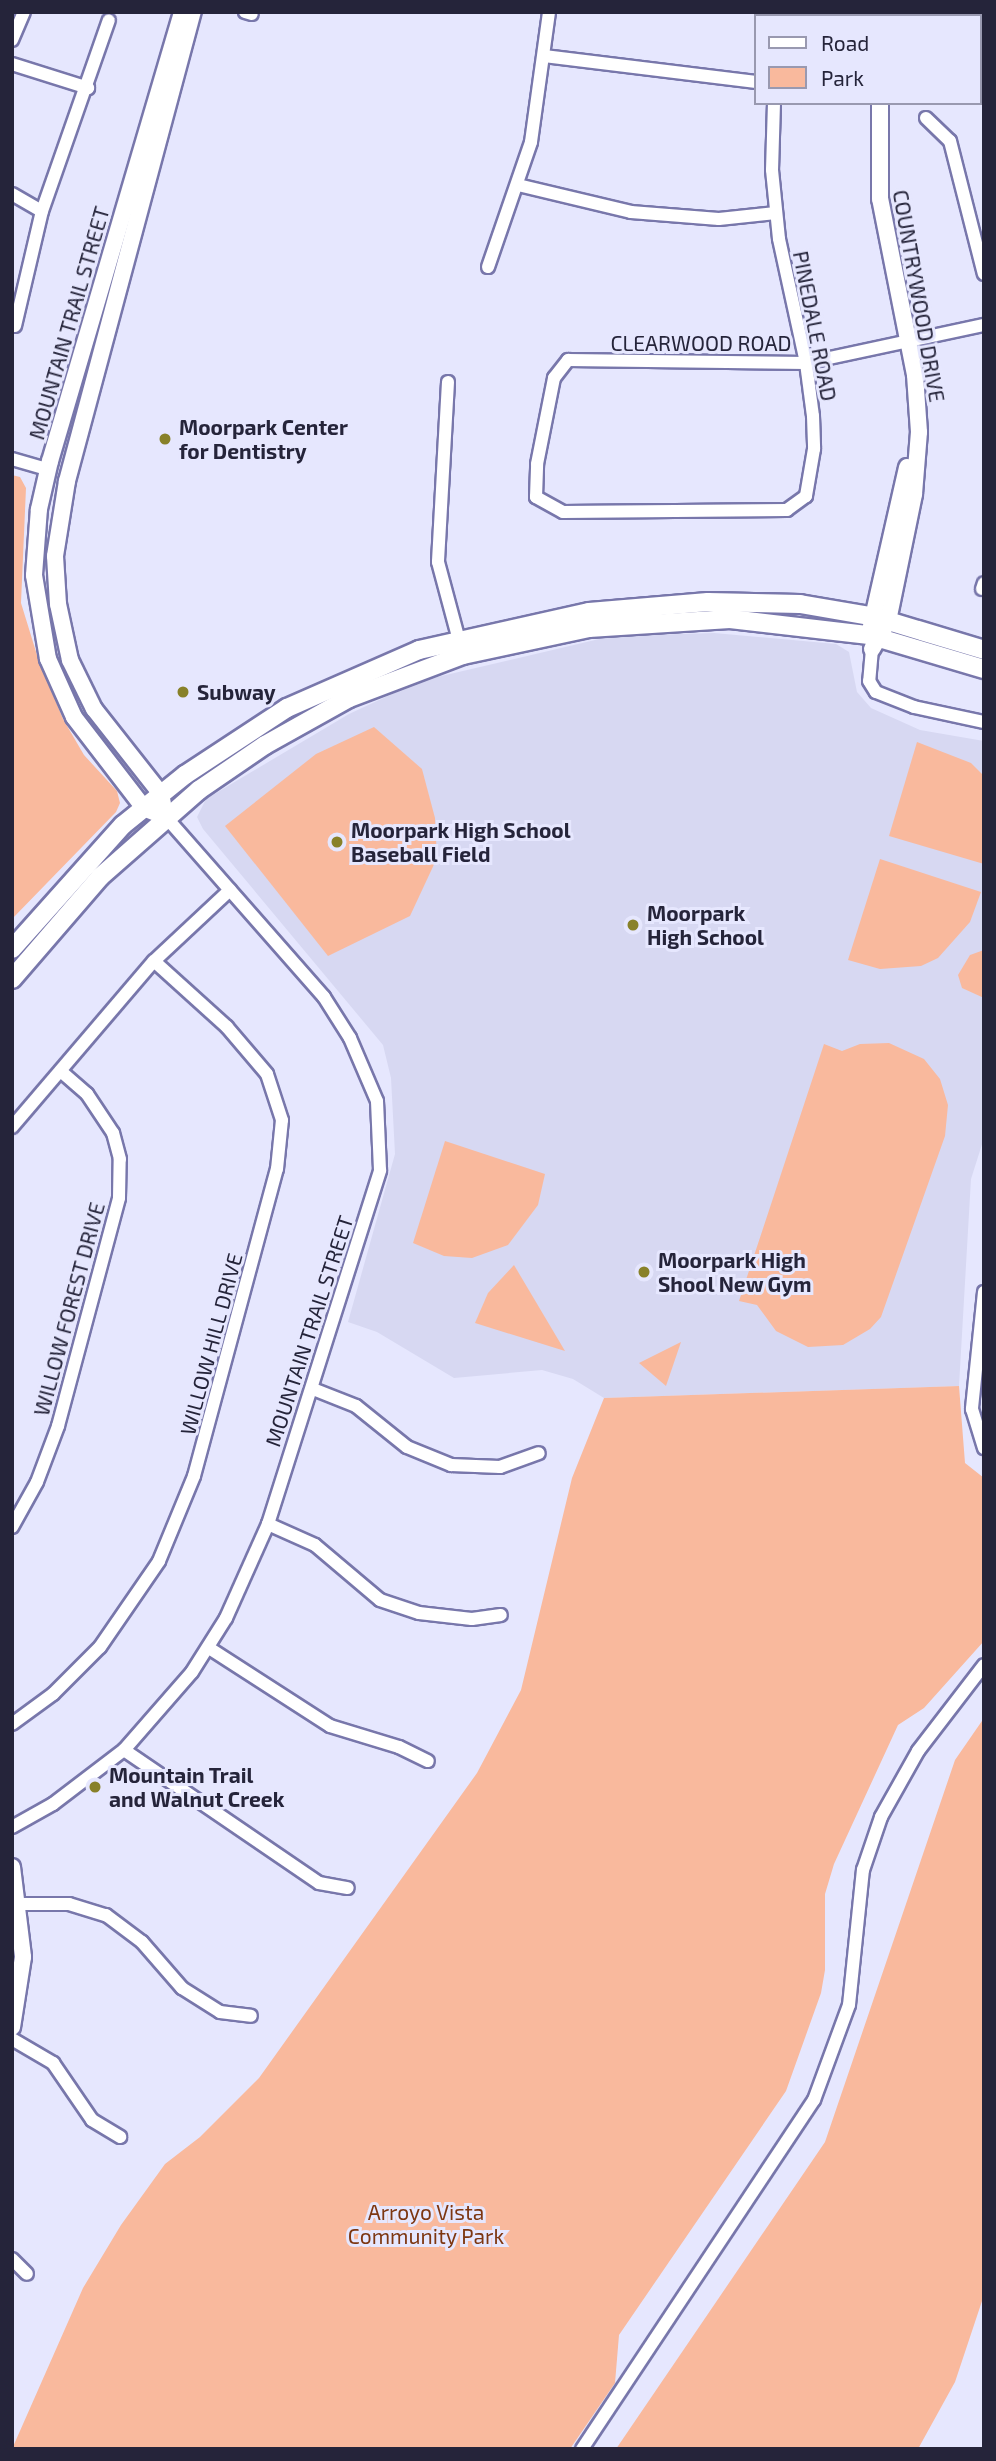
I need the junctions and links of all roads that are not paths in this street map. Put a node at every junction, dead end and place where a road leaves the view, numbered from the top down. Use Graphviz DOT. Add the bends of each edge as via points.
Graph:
graph roads {
  1 [pos="24,12"];
  2 [pos="182,12"];
  3 [pos="193,12"];
  4 [pos="549,12"];
  5 [pos="109,20"];
  6 [pos="12,40"];
  7 [pos="544,56"];
  8 [pos="12,64"];
  9 [pos="754,82"];
  10 [pos="88,88"];
  11 [pos="774,105"];
  12 [pos="870,105"];
  13 [pos="880,105"];
  14 [pos="926,118"];
  15 [pos="518,185"];
  16 [pos="12,194"];
  17 [pos="42,211"];
  18 [pos="776,213"];
  19 [pos="488,267"];
  20 [pos="984,274"];
  21 [pos="17,291"];
  22 [pos="984,325"];
  23 [pos="15,327"];
  24 [pos="904,340"];
  25 [pos="806,363"];
  26 [pos="447,382"];
  27 [pos="12,459"];
  28 [pos="48,469"];
  29 [pos="543,504"];
  30 [pos="881,619"];
  31 [pos="873,640"];
  32 [pos="461,647"];
  33 [pos="984,650"];
  34 [pos="984,669"];
  35 [pos="984,722"];
  36 [pos="161,794"];
  37 [pos="144,808"];
  38 [pos="166,817"];
  39 [pos="230,890"];
  40 [pos="12,949"];
  41 [pos="154,961"];
  42 [pos="12,979"];
  43 [pos="61,1071"];
  44 [pos="12,1127"];
  45 [pos="984,1292"];
  46 [pos="313,1389"];
  47 [pos="980,1395"];
  48 [pos="984,1448"];
  49 [pos="540,1453"];
  50 [pos="268,1524"];
  51 [pos="12,1527"];
  52 [pos="501,1615"];
  53 [pos="209,1648"];
  54 [pos="984,1665"];
  55 [pos="12,1724"];
  56 [pos="124,1750"];
  57 [pos="428,1760"];
  58 [pos="12,1826"];
  59 [pos="12,1867"];
  60 [pos="348,1888"];
  61 [pos="20,1904"];
  62 [pos="251,2017"];
  63 [pos="12,2027"];
  64 [pos="12,2039"];
  65 [pos="120,2137"];
  66 [pos="12,2259"];
  67 [pos="27,2273"];
  68 [pos="582,2449"];
  1 -- 6 [label="street"];
  2 -- 28 [label="street, MOUNTAIN TRAIL STREET"];
  3 -- 36 [label="street, MOUNTAIN TRAIL STREET" via="67,481 55,556 62,634 85,692 101,720"];
  4 -- 7 [label="street"];
  5 -- 10 [label="street"];
  7 -- 9 [label="street"];
  7 -- 15 [label="street" via="536,122"];
  8 -- 10 [label="street"];
  10 -- 17 [label="street"];
  11 -- 18 [label="street, PINEDALE ROAD"];
  12 -- 24 [label="street, COUNTRYWOOD DRIVE" via="873,222"];
  13 -- 24 [label="street, COUNTRYWOOD DRIVE" via="881,210"];
  14 -- 20 [label="street" via="950,141"];
  15 -- 18 [label="street" via="631,212 719,219"];
  15 -- 19 [label="street"];
  16 -- 17 [label="street"];
  17 -- 21 [label="street"];
  18 -- 25 [label="street, PINEDALE ROAD"];
  21 -- 23 [label="street"];
  22 -- 24 [label="street, CLEARWOOD ROAD"];
  24 -- 25 [label="street, CLEARWOOD ROAD"];
  24 -- 30 [label="street, COUNTRYWOOD DRIVE" via="918,407 918,457"];
  25 -- 29 [label="street, CLEARWOOD ROAD" via="565,362 554,377 535,477 534,493"];
  25 -- 29 [label="street, PINEDALE ROAD" via="814,449 809,491 793,508 564,512"];
  26 -- 32 [label="street" via="438,562"];
  27 -- 28 [label="street"];
  28 -- 37 [label="street, MOUNTAIN TRAIL STREET" via="39,509 34,575 48,659 74,717"];
  30 -- 31 [label="street, COUNTRYWOOD DRIVE"];
  30 -- 32 [label="main road" via="800,604 673,604 589,612"];
  30 -- 33 [label="main road"];
  31 -- 32 [label="main road" via="794,623 706,619 589,628"];
  31 -- 34 [label="main road"];
  31 -- 35 [label="street" via="869,681 876,692 914,707"];
  32 -- 36 [label="main road" via="393,659 287,708"];
  32 -- 38 [label="main road" via="313,717 265,745"];
  36 -- 37 [label="main road"];
  36 -- 38 [label="street, MOUNTAIN TRAIL STREET"];
  37 -- 38 [label="street, MOUNTAIN TRAIL STREET"];
  37 -- 40 [label="main road" via="93,855"];
  38 -- 39 [label="street, MOUNTAIN TRAIL STREET"];
  38 -- 42 [label="main road" via="100,877"];
  39 -- 41 [label="street"];
  39 -- 46 [label="street, MOUNTAIN TRAIL STREET" via="324,997 364,1063 379,1114 376,1192"];
  41 -- 43 [label="street"];
  41 -- 55 [label="street, WILLOW HILL DRIVE" via="227,1027 262,1066 279,1103 280,1152 194,1476 170,1539 143,1589 100,1647 53,1694"];
  43 -- 44 [label="street"];
  43 -- 51 [label="street, WILLOW FOREST DRIVE" via="87,1094 113,1133 120,1158 119,1198 58,1426 37,1482"];
  45 -- 47 [label="street"];
  46 -- 49 [label="street" via="356,1406 407,1447 451,1465 500,1467"];
  46 -- 50 [label="street, MOUNTAIN TRAIL STREET"];
  47 -- 48 [label="street" via="972,1409"];
  50 -- 52 [label="street" via="315,1545 380,1600 459,1618"];
  50 -- 53 [label="street, MOUNTAIN TRAIL STREET" via="243,1586"];
  53 -- 56 [label="street, MOUNTAIN TRAIL STREET"];
  53 -- 57 [label="street" via="330,1726"];
  54 -- 68 [label="street" via="918,1751 881,1817 863,1870 849,2005 814,2100"];
  56 -- 58 [label="street, MOUNTAIN TRAIL STREET" via="52,1804"];
  56 -- 60 [label="street" via="319,1883"];
  59 -- 61 [label="street"];
  61 -- 62 [label="street" via="68,1904 106,1915 142,1942 182,1987 220,2012"];
  61 -- 63 [label="street" via="23,1957"];
  64 -- 65 [label="street" via="53,2063 92,2120"];
  66 -- 67 [label="street"];
}
